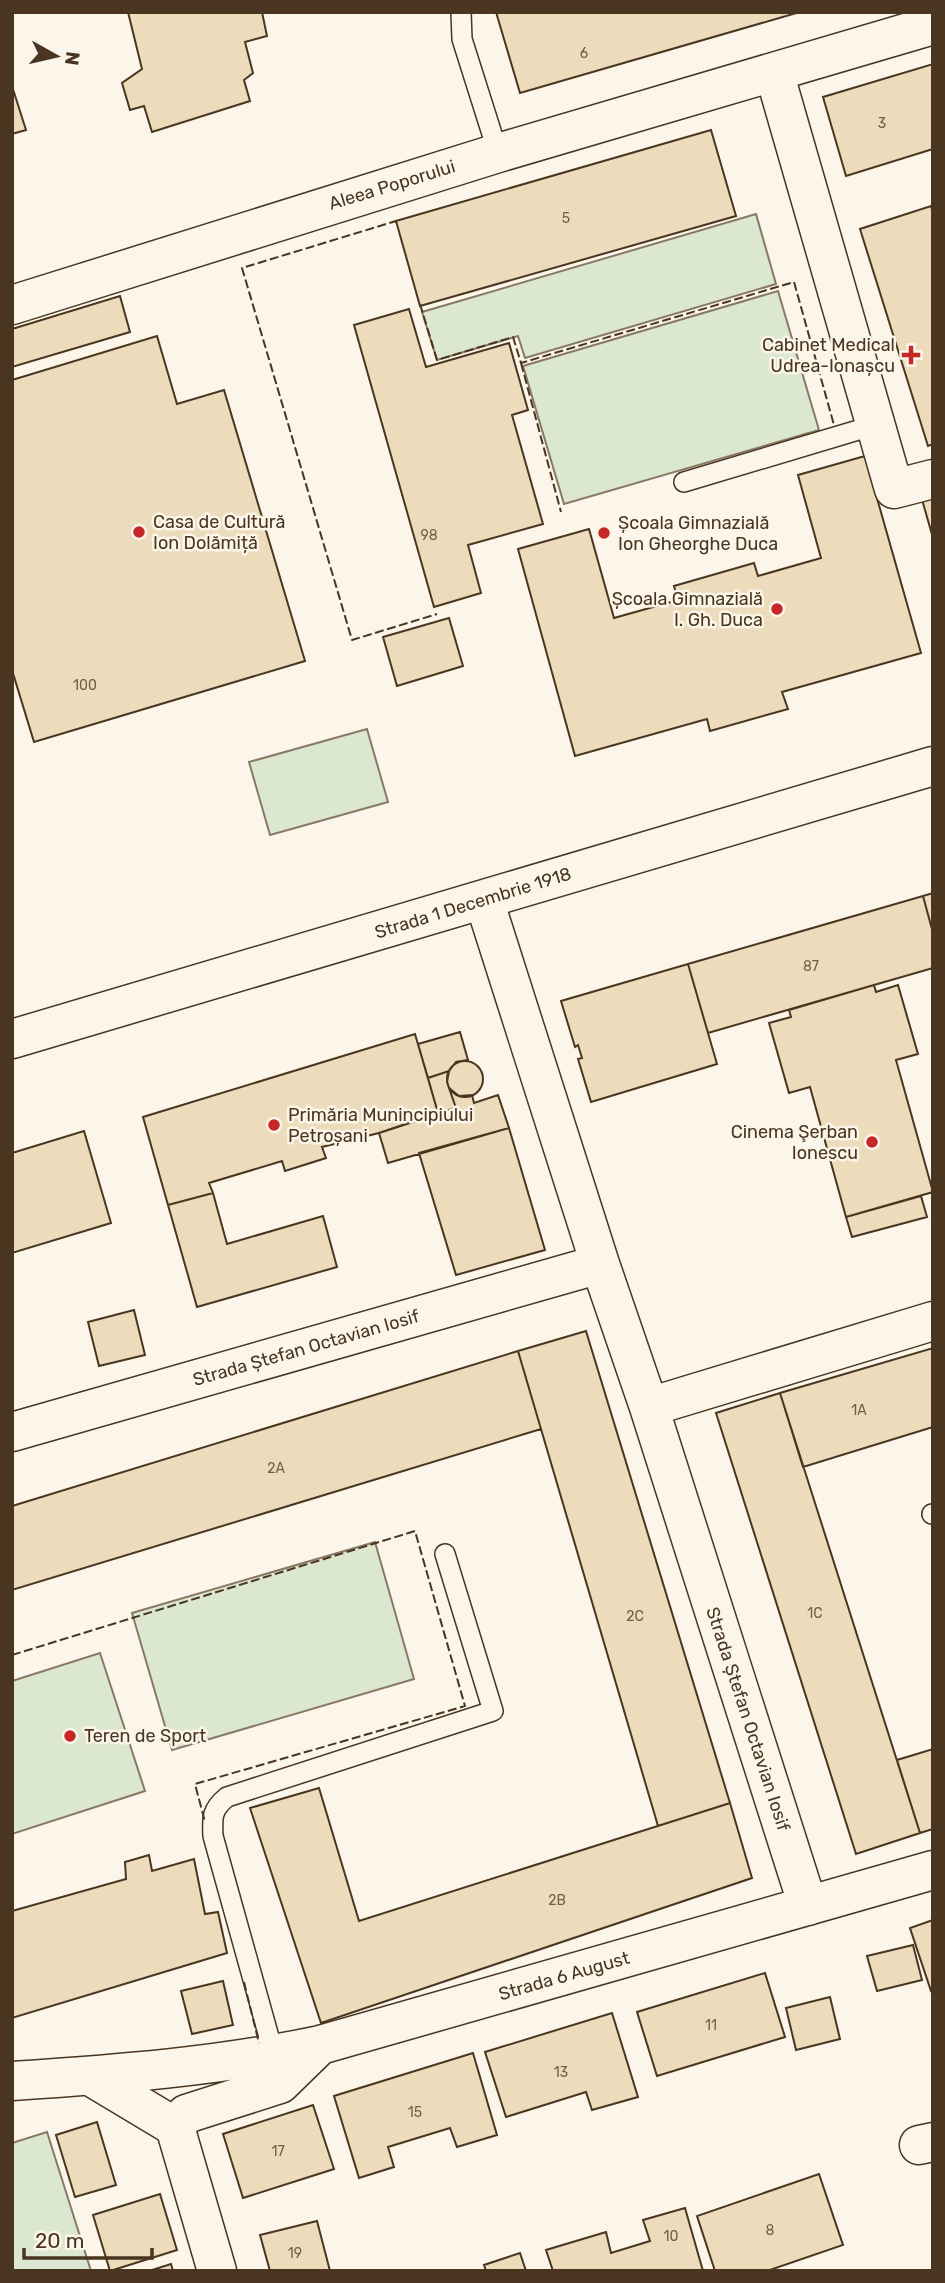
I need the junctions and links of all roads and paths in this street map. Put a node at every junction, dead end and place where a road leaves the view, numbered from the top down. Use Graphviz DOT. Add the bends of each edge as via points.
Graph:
graph roads {
  1 [pos="461,12"];
  2 [pos="933,25"];
  3 [pos="774,72"];
  4 [pos="498,153"];
  5 [pos="12,305"];
  6 [pos="875,425"];
  7 [pos="933,479"];
  8 [pos="684,482"];
  9 [pos="933,766"];
  10 [pos="484,900"];
  11 [pos="12,1039"];
  12 [pos="600,1264"];
  13 [pos="933,1321"];
  14 [pos="649,1407"];
  15 [pos="12,1432"];
  16 [pos="445,1554"];
  17 [pos="933,1870"];
  18 [pos="808,1906"];
  19 [pos="320,2045"];
  20 [pos="274,2054"];
  21 [pos="90,2076"];
  22 [pos="12,2081"];
  23 [pos="175,2127"];
  24 [pos="217,2271"];
  1 -- 4 [label="lane" via="461,39"];
  2 -- 3 [label="street, Aleea Poporului"];
  3 -- 4 [label="street, Aleea Poporului"];
  3 -- 6 [label="street"];
  4 -- 5 [label="street, Aleea Poporului"];
  6 -- 7 [label="street" via="894,489"];
  6 -- 8 [label="lane"];
  9 -- 10 [label="street, Strada 1 Decembrie 1918"];
  10 -- 11 [label="street, Strada 1 Decembrie 1918"];
  10 -- 12 [label="street, Strada Ștefan Octavian Iosif"];
  12 -- 14 [label="street, Strada Ștefan Octavian Iosif"];
  12 -- 15 [label="street, Strada Ștefan Octavian Iosif"];
  13 -- 14 [label="street"];
  14 -- 18 [label="street, Strada Ștefan Octavian Iosif"];
  16 -- 20 [label="lane" via="494,1711 227,1797 212,1820"];
  17 -- 18 [label="street"];
  18 -- 19 [label="street, Strada 6 August"];
  19 -- 20 [label="street, Strada 6 August"];
  19 -- 23 [label="street, Strada 6 August" via="280,2084 186,2114"];
  20 -- 21 [label="street, Strada 6 August"];
  21 -- 22 [label="street"];
  21 -- 23 [label="street"];
  23 -- 24 [label="street"];
}
